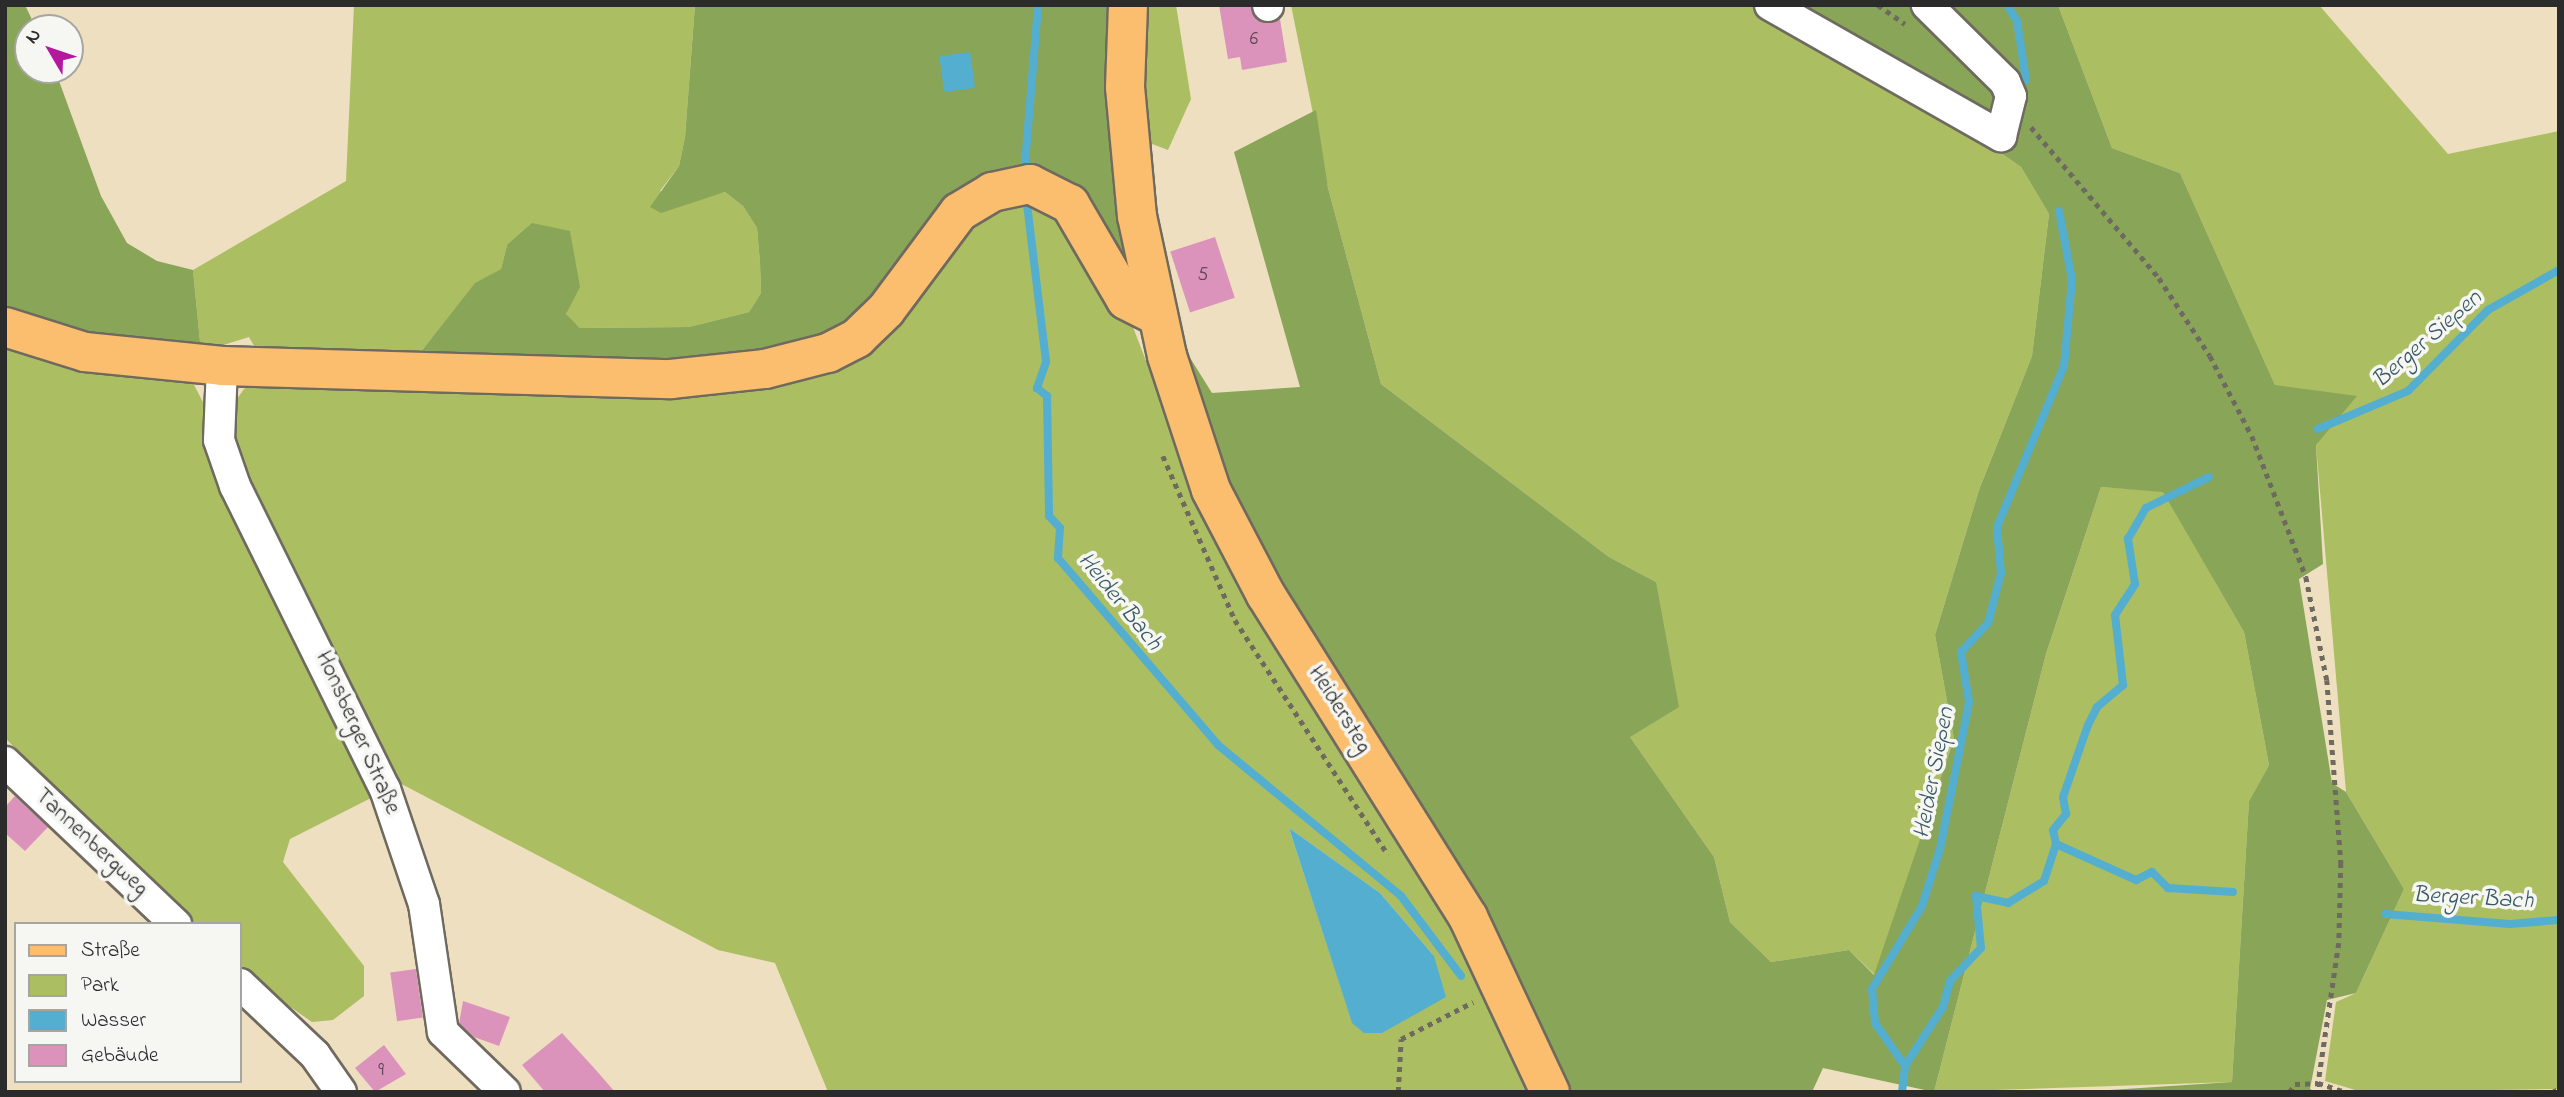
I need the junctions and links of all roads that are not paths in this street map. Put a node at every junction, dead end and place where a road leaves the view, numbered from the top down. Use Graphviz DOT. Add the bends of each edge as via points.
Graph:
graph roads {
  1 [pos="1128,5"];
  2 [pos="1770,5"];
  3 [pos="1919,17"];
  4 [pos="1158,316"];
  5 [pos="5,327"];
  6 [pos="222,366"];
  7 [pos="5,762"];
  8 [pos="174,922"];
  9 [pos="242,986"];
  10 [pos="341,1092"];
  11 [pos="505,1092"];
  12 [pos="1550,1092"];
  1 -- 4 [label="main road, Heidersteg" via="1128,155"];
  2 -- 3 [label="street" via="1993,136 2006,133 2011,106 2005,82"];
  4 -- 6 [label="main road" via="1126,300 1070,204 1024,184 959,212 886,310 856,338 828,353 765,369 671,379"];
  4 -- 12 [label="main road, Heidersteg" via="1186,420 1237,543 1455,894"];
  5 -- 6 [label="main road" via="85,352"];
  6 -- 11 [label="street, Honsberger Straße" via="219,440 235,486 386,789 424,904 443,1032"];
  7 -- 8 [label="street, Tannenbergweg"];
  9 -- 10 [label="street" via="315,1055"];
}
